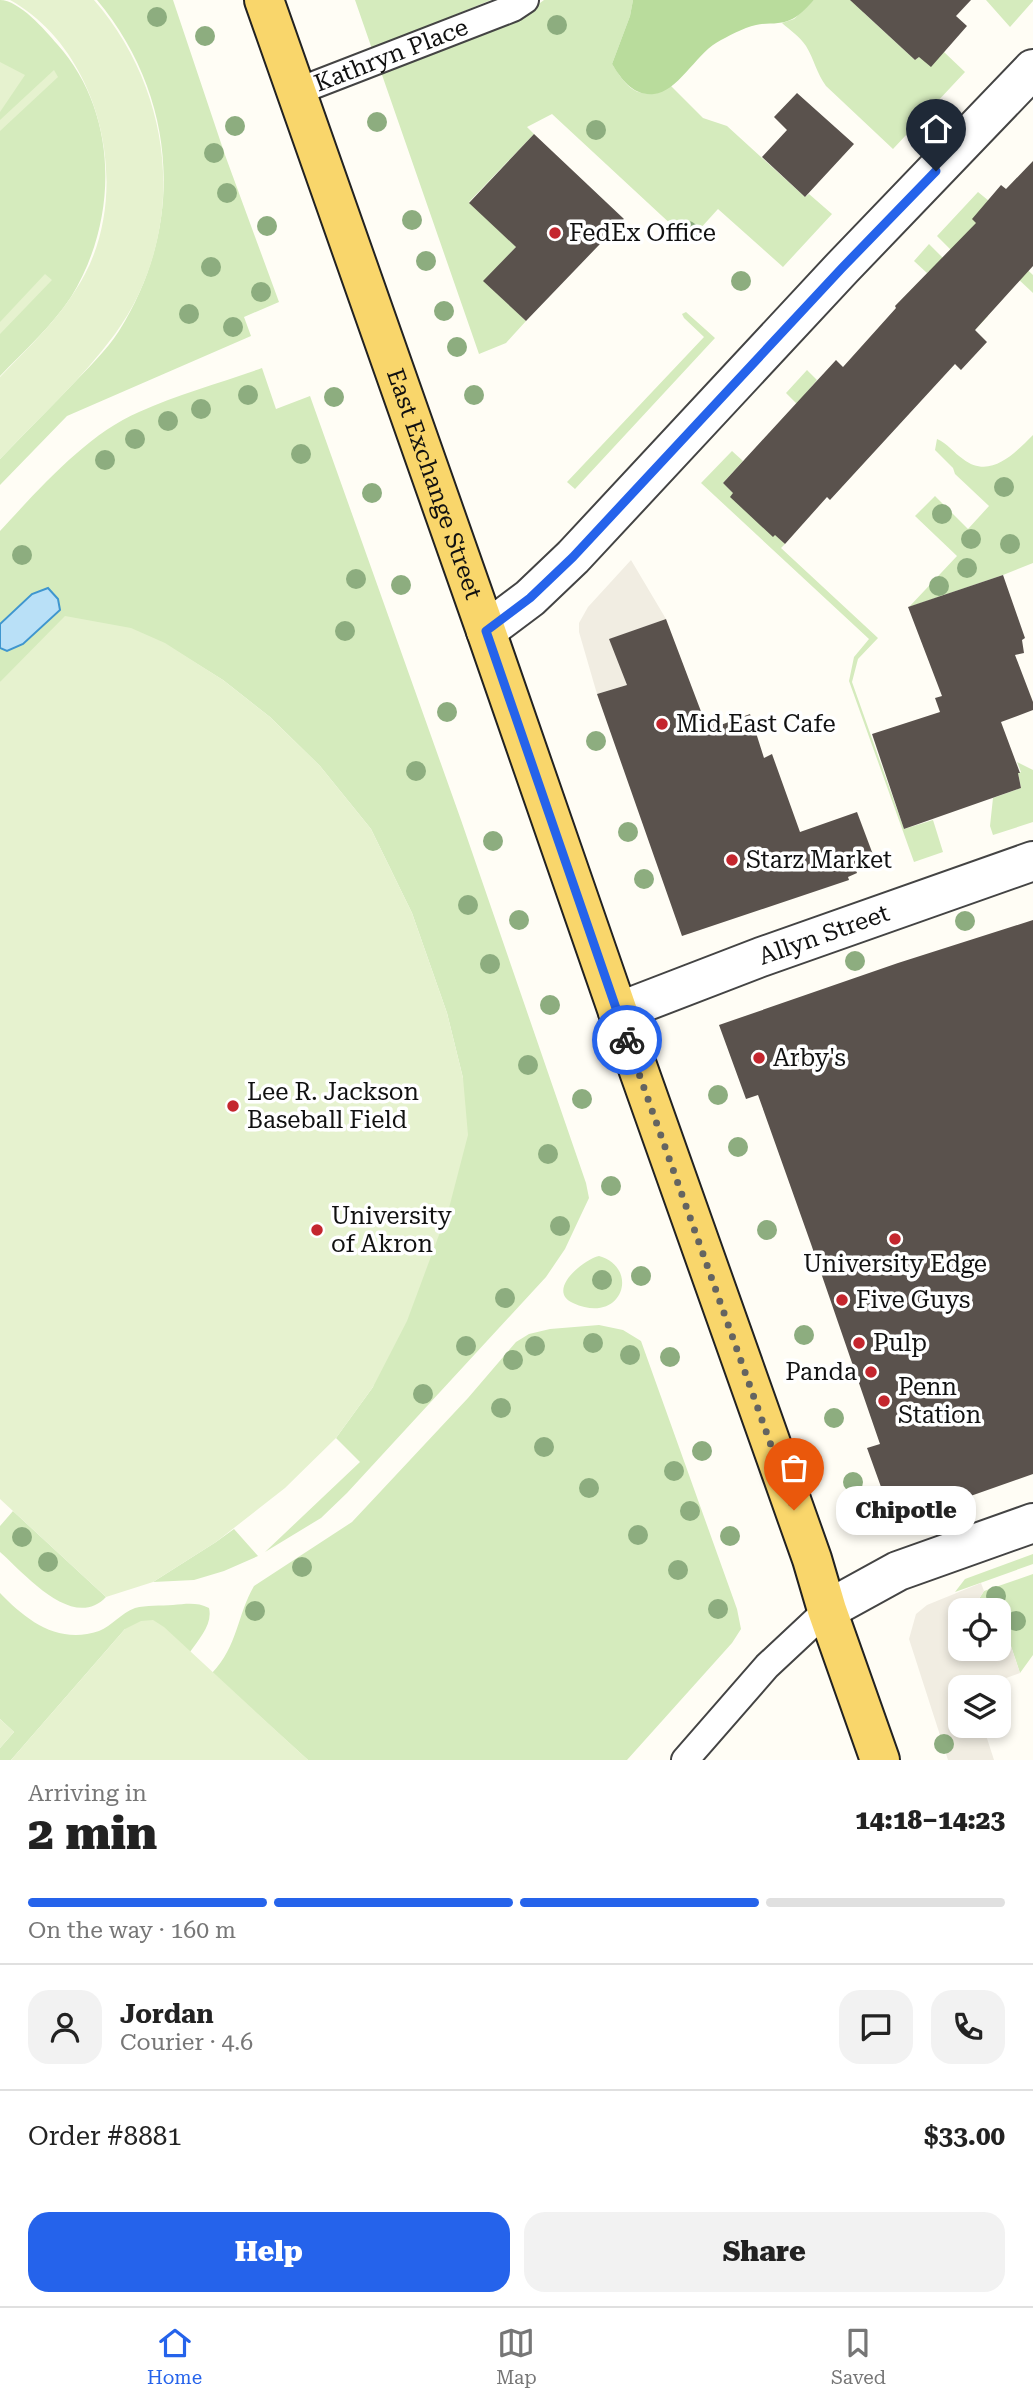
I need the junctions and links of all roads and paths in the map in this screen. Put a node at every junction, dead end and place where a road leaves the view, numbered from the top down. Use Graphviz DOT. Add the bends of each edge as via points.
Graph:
graph roads {
  1 [pos="264,0"];
  2 [pos="525,0"];
  3 [pos="1033,69"];
  4 [pos="296,93"];
  5 [pos="486,631"];
  6 [pos="1033,861"];
  7 [pos="618,1012"];
  8 [pos="1033,1523"];
  9 [pos="827,1610"];
  10 [pos="685,1760"];
  11 [pos="880,1760"];
  1 -- 4 [label="main road, East Exchange Street"];
  2 -- 4 [label="lane, Kathryn Place"];
  3 -- 5 [label="street" via="573,557"];
  4 -- 5 [label="main road, East Exchange Street"];
  5 -- 7 [label="main road, East Exchange Street"];
  6 -- 7 [label="street, Allyn Street"];
  7 -- 9 [label="main road, East Exchange Street"];
  8 -- 9 [label="street" via="898,1571"];
  9 -- 10 [label="lane" via="767,1666"];
  9 -- 11 [label="main road, East Exchange Street"];
}
